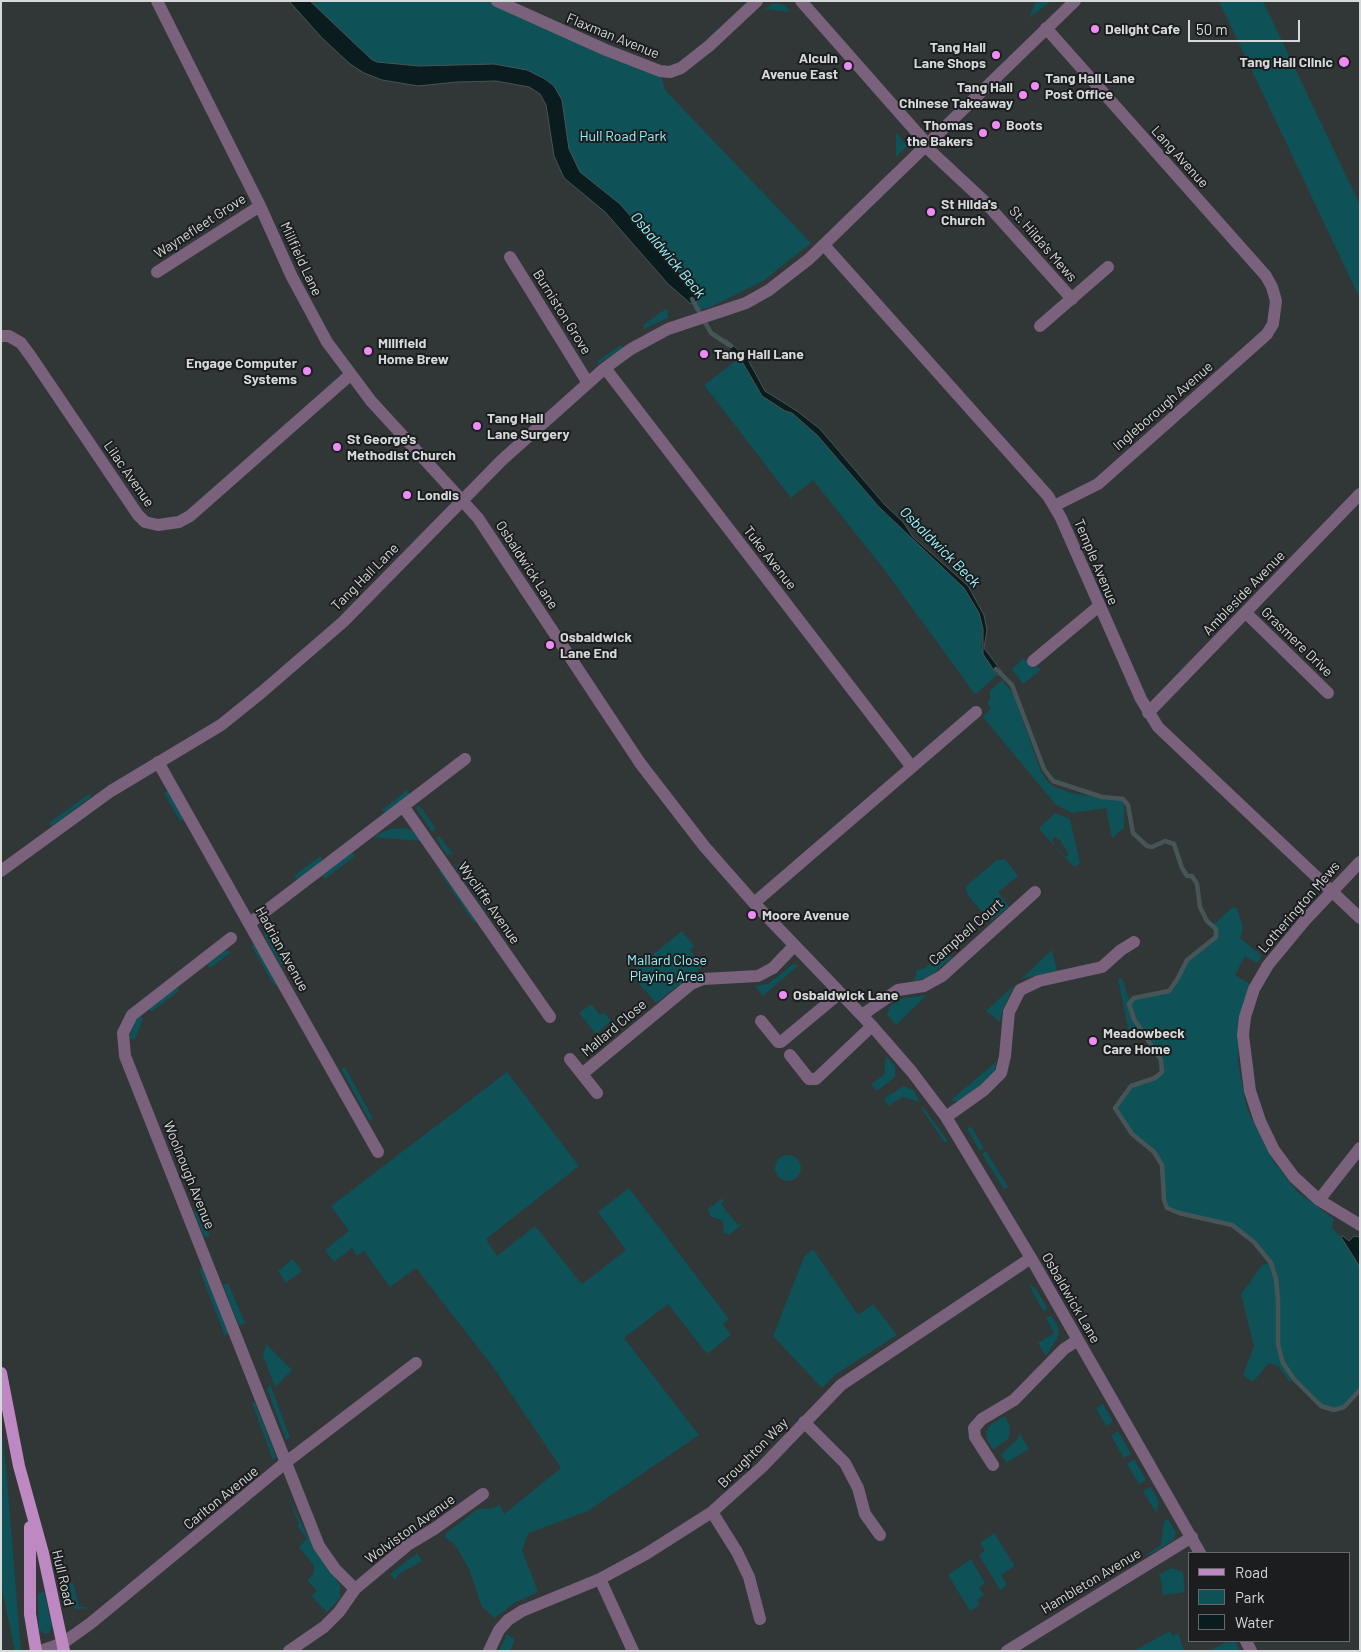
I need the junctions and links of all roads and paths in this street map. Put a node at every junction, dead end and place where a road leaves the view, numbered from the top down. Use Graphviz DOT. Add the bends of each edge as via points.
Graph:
graph roads {
  1 [pos="156,1"];
  2 [pos="497,1"];
  3 [pos="757,1"];
  4 [pos="801,1"];
  5 [pos="1075,1"];
  6 [pos="1046,28"];
  7 [pos="926,145"];
  8 [pos="260,206"];
  9 [pos="824,245"];
  10 [pos="510,257"];
  11 [pos="1108,268"];
  12 [pos="157,272"];
  13 [pos="1072,299"];
  14 [pos="1275,313"];
  15 [pos="1040,326"];
  16 [pos="1,336"];
  17 [pos="605,368"];
  18 [pos="350,375"];
  19 [pos="588,383"];
  20 [pos="1359,498"];
  21 [pos="462,500"];
  22 [pos="1054,506"];
  23 [pos="1099,606"];
  24 [pos="1246,613"];
  25 [pos="1033,661"];
  26 [pos="1328,693"];
  27 [pos="976,712"];
  28 [pos="1148,713"];
  29 [pos="465,759"];
  30 [pos="158,762"];
  31 [pos="911,766"];
  32 [pos="403,806"];
  33 [pos="1360,862"];
  34 [pos="1,871"];
  35 [pos="1331,891"];
  36 [pos="1034,892"];
  37 [pos="754,903"];
  38 [pos="1360,918"];
  39 [pos="250,923"];
  40 [pos="231,938"];
  41 [pos="1134,942"];
  42 [pos="794,946"];
  43 [pos="840,993"];
  44 [pos="862,1015"];
  45 [pos="550,1017"];
  46 [pos="761,1021"];
  47 [pos="872,1026"];
  48 [pos="790,1055"];
  49 [pos="570,1059"];
  50 [pos="582,1074"];
  51 [pos="597,1093"];
  52 [pos="946,1118"];
  53 [pos="1360,1148"];
  54 [pos="378,1152"];
  55 [pos="1320,1200"];
  56 [pos="1360,1225"];
  57 [pos="1031,1258"];
  58 [pos="1078,1340"];
  59 [pos="416,1363"];
  60 [pos="1,1373"];
  61 [pos="804,1422"];
  62 [pos="285,1463"];
  63 [pos="993,1465"];
  64 [pos="483,1494"];
  65 [pos="30,1512"];
  66 [pos="712,1512"];
  67 [pos="880,1536"];
  68 [pos="1192,1537"];
  69 [pos="1200,1552"];
  70 [pos="600,1578"];
  71 [pos="355,1589"];
  72 [pos="760,1619"];
  73 [pos="63,1647"];
  74 [pos="36,1651"];
  75 [pos="41,1651"];
  76 [pos="289,1651"];
  77 [pos="489,1651"];
  78 [pos="633,1651"];
  79 [pos="1007,1651"];
  1 -- 8 [label="street, Millfield Lane"];
  2 -- 3 [label="street, Flaxman Avenue" via="606,50 670,72 681,68"];
  4 -- 7 [label="street, St. Hilda's Mews"];
  5 -- 6 [label="street, Tang Hall Lane"];
  6 -- 7 [label="street, Tang Hall Lane"];
  6 -- 14 [label="street, Lang Avenue" via="1266,276 1276,301"];
  7 -- 9 [label="street, Tang Hall Lane"];
  7 -- 13 [label="street, St. Hilda's Mews" via="984,201"];
  8 -- 12 [label="street, Waynefleet Grove"];
  8 -- 18 [label="street, Millfield Lane" via="308,309"];
  9 -- 17 [label="street, Tang Hall Lane" via="769,290 746,303 652,337"];
  9 -- 22 [label="street, Temple Avenue"];
  10 -- 19 [label="street, Burniston Grove"];
  11 -- 13 [label="street, St. Hilda's Mews"];
  13 -- 15 [label="street, St. Hilda's Mews"];
  14 -- 22 [label="street, Ingleborough Avenue" via="1267,334 1098,484"];
  16 -- 18 [label="street, Lilac Avenue" via="9,336 32,358 138,515 145,522 158,525 179,522 190,516"];
  17 -- 19 [label="street, Tang Hall Lane"];
  17 -- 31 [label="street, Tuke Avenue"];
  18 -- 21 [label="street, Millfield Lane"];
  19 -- 21 [label="street, Tang Hall Lane"];
  20 -- 24 [label="street, Ambleside Avenue"];
  21 -- 30 [label="street, Tang Hall Lane" via="343,622 262,692 221,725"];
  21 -- 37 [label="street, Osbaldwick Lane" via="478,518 640,763 704,846"];
  22 -- 23 [label="street, Temple Avenue"];
  23 -- 25 [label="street"];
  23 -- 28 [label="street, Temple Avenue"];
  24 -- 26 [label="street, Grasmere Drive"];
  24 -- 28 [label="street, Ambleside Avenue"];
  27 -- 31 [label="street"];
  28 -- 35 [label="street, Temple Avenue" via="1158,727"];
  29 -- 32 [label="street"];
  30 -- 34 [label="street, Tang Hall Lane" via="85,809"];
  30 -- 39 [label="street, Hadrian Avenue"];
  31 -- 37 [label="street"];
  32 -- 39 [label="street"];
  32 -- 45 [label="street, Wycliffe Avenue"];
  33 -- 35 [label="street, Lotherington Mews"];
  35 -- 38 [label="street, Temple Avenue"];
  35 -- 55 [label="street, Lotherington Mews" via="1268,965 1254,989 1243,1035 1250,1091 1260,1121 1274,1150 1294,1177"];
  36 -- 44 [label="street, Campbell Court" via="942,976 924,986 898,990"];
  37 -- 42 [label="street, Osbaldwick Lane"];
  39 -- 54 [label="street, Hadrian Avenue"];
  40 -- 62 [label="street, Woolnough Avenue" via="132,1015 122,1044"];
  41 -- 52 [label="street" via="1102,967 1039,981 1020,990 1009,1012 1000,1073 984,1090"];
  42 -- 43 [label="street, Osbaldwick Lane"];
  42 -- 50 [label="street, Mallard Close" via="773,968 758,976 703,979 691,984"];
  43 -- 44 [label="street, Osbaldwick Lane"];
  43 -- 46 [label="street" via="781,1042"];
  44 -- 47 [label="street, Osbaldwick Lane"];
  47 -- 48 [label="street" via="816,1080 809,1079"];
  47 -- 52 [label="street, Osbaldwick Lane"];
  49 -- 50 [label="street, Mallard Close"];
  50 -- 51 [label="street, Mallard Close"];
  52 -- 57 [label="street, Osbaldwick Lane"];
  53 -- 55 [label="street"];
  55 -- 56 [label="street, Lotherington Mews"];
  57 -- 58 [label="street, Osbaldwick Lane"];
  57 -- 61 [label="street, Broughton Way" via="841,1385"];
  58 -- 63 [label="street" via="1064,1349 1014,1400 982,1419 974,1428 975,1437"];
  58 -- 68 [label="street, Osbaldwick Lane"];
  59 -- 62 [label="street, Carlton Avenue"];
  60 -- 65 [label="main road, Hull Road"];
  61 -- 66 [label="street, Broughton Way" via="762,1467"];
  61 -- 67 [label="street" via="845,1463 855,1481 865,1514"];
  62 -- 71 [label="street" via="319,1546"];
  62 -- 73 [label="street, Carlton Avenue"];
  64 -- 71 [label="street, Wolviston Avenue" via="409,1544"];
  65 -- 73 [label="main road, Hull Road" via="43,1553"];
  65 -- 74 [label="main road, Hull Road" via="30,1614"];
  66 -- 70 [label="street, Broughton Way" via="646,1554"];
  66 -- 72 [label="street" via="749,1577"];
  68 -- 69 [label="street, Osbaldwick Lane"];
  68 -- 79 [label="street, Hambleton Avenue"];
  70 -- 77 [label="street, Broughton Way" via="508,1620 498,1630"];
  70 -- 78 [label="street"];
  71 -- 76 [label="street, Wolviston Avenue" via="324,1627"];
  73 -- 75 [label="street, Carlton Avenue"];
}
